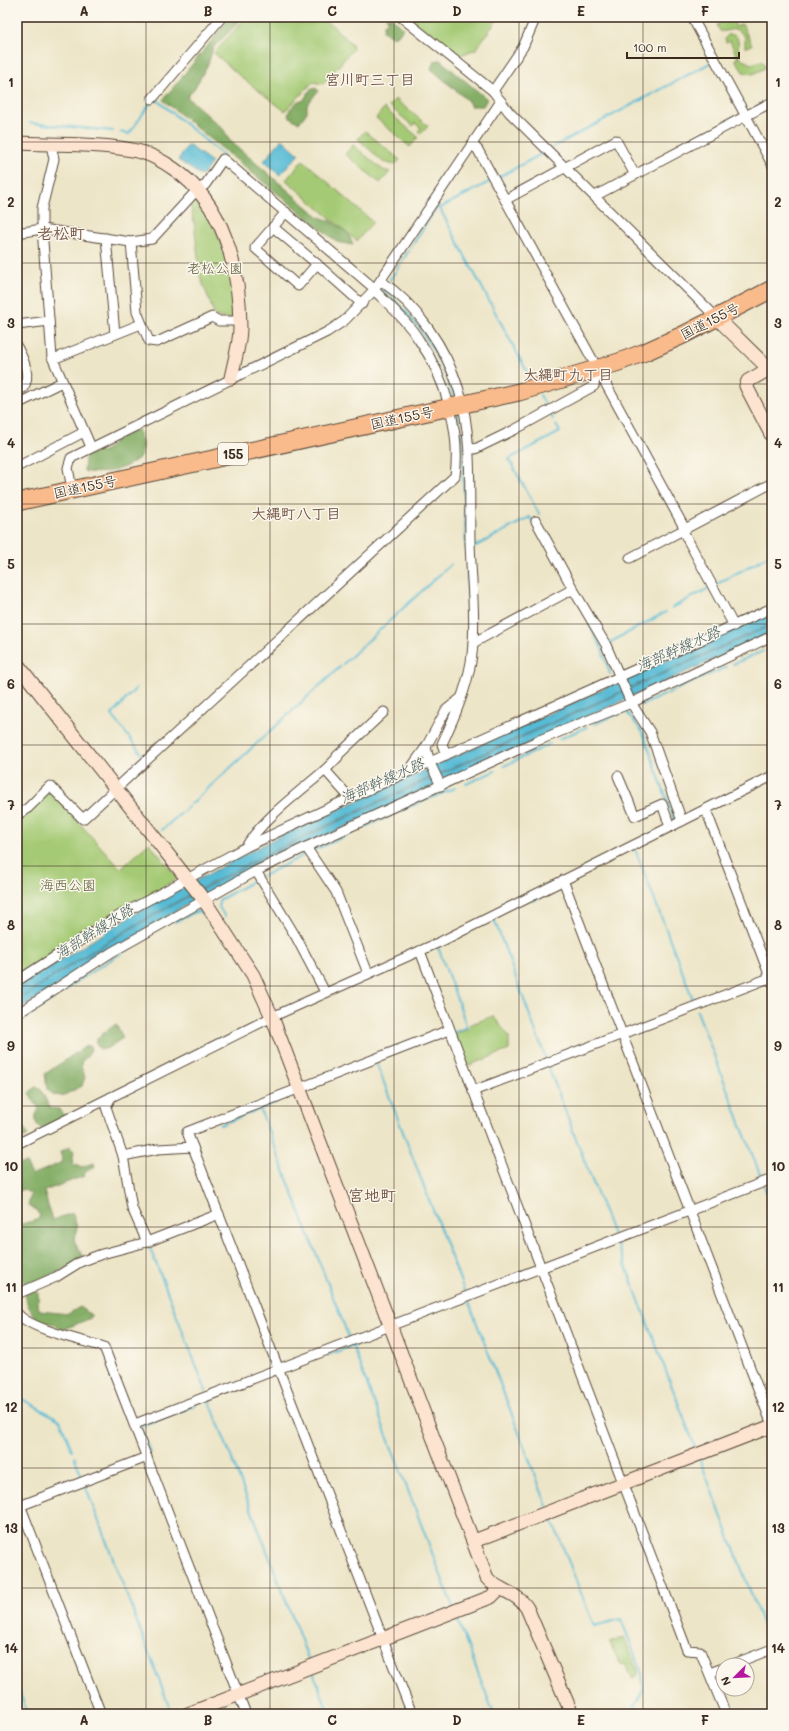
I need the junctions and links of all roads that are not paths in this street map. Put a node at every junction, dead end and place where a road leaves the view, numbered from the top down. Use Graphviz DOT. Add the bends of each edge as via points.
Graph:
graph roads {
  1 [pos="218,17"];
  2 [pos="401,17"];
  3 [pos="536,17"];
  4 [pos="694,21"];
  5 [pos="493,91"];
  6 [pos="152,99"];
  7 [pos="501,101"];
  8 [pos="772,102"];
  9 [pos="746,116"];
  10 [pos="17,143"];
  11 [pos="472,144"];
  12 [pos="51,145"];
  13 [pos="772,164"];
  14 [pos="565,167"];
  15 [pos="635,175"];
  16 [pos="197,190"];
  17 [pos="595,196"];
  18 [pos="505,200"];
  19 [pos="286,212"];
  20 [pos="273,227"];
  21 [pos="42,229"];
  22 [pos="17,233"];
  23 [pos="106,238"];
  24 [pos="131,242"];
  25 [pos="316,264"];
  26 [pos="377,286"];
  27 [pos="772,289"];
  28 [pos="362,304"];
  29 [pos="717,318"];
  30 [pos="49,321"];
  31 [pos="240,321"];
  32 [pos="141,324"];
  33 [pos="17,325"];
  34 [pos="116,334"];
  35 [pos="17,347"];
  36 [pos="52,357"];
  37 [pos="596,369"];
  38 [pos="770,371"];
  39 [pos="231,378"];
  40 [pos="62,382"];
  41 [pos="17,389"];
  42 [pos="17,404"];
  43 [pos="458,406"];
  44 [pos="84,432"];
  45 [pos="772,436"];
  46 [pos="91,447"];
  47 [pos="469,448"];
  48 [pos="462,465"];
  49 [pos="17,466"];
  50 [pos="772,483"];
  51 [pos="72,489"];
  52 [pos="25,500"];
  53 [pos="17,510"];
  54 [pos="536,521"];
  55 [pos="684,530"];
  56 [pos="630,558"];
  57 [pos="573,589"];
  58 [pos="772,608"];
  59 [pos="734,626"];
  60 [pos="772,636"];
  61 [pos="473,643"];
  62 [pos="17,664"];
  63 [pos="620,677"];
  64 [pos="462,698"];
  65 [pos="631,703"];
  66 [pos="384,712"];
  67 [pos="426,747"];
  68 [pos="446,755"];
  69 [pos="431,764"];
  70 [pos="325,770"];
  71 [pos="408,773"];
  72 [pos="618,776"];
  73 [pos="772,776"];
  74 [pos="440,785"];
  75 [pos="116,788"];
  76 [pos="350,798"];
  77 [pos="706,810"];
  78 [pos="17,815"];
  79 [pos="682,821"];
  80 [pos="670,827"];
  81 [pos="246,847"];
  82 [pos="306,847"];
  83 [pos="256,871"];
  84 [pos="189,880"];
  85 [pos="563,880"];
  86 [pos="204,899"];
  87 [pos="420,951"];
  88 [pos="368,973"];
  89 [pos="771,979"];
  90 [pos="17,981"];
  91 [pos="325,992"];
  92 [pos="17,1014"];
  93 [pos="272,1017"];
  94 [pos="450,1030"];
  95 [pos="622,1035"];
  96 [pos="300,1088"];
  97 [pos="473,1091"];
  98 [pos="111,1097"];
  99 [pos="94,1106"];
  100 [pos="106,1108"];
  101 [pos="17,1144"];
  102 [pos="193,1147"];
  103 [pos="123,1156"];
  104 [pos="772,1178"];
  105 [pos="689,1210"];
  106 [pos="219,1214"];
  107 [pos="147,1242"];
  108 [pos="540,1268"];
  109 [pos="17,1294"];
  110 [pos="18,1315"];
  111 [pos="391,1326"];
  112 [pos="279,1369"];
  113 [pos="135,1424"];
  114 [pos="772,1426"];
  115 [pos="147,1457"];
  116 [pos="623,1482"];
  117 [pos="18,1503"];
  118 [pos="474,1540"];
  119 [pos="500,1588"];
  120 [pos="383,1639"];
  121 [pos="772,1649"];
  122 [pos="752,1657"];
  123 [pos="715,1671"];
  124 [pos="710,1673"];
  125 [pos="239,1694"];
  126 [pos="101,1714"];
  127 [pos="188,1714"];
  128 [pos="246,1714"];
  129 [pos="412,1714"];
  130 [pos="572,1714"];
  131 [pos="726,1714"];
  1 -- 6 [label="street"];
  2 -- 5 [label="street"];
  3 -- 5 [label="street" via="523,47"];
  4 -- 9 [label="street"];
  5 -- 7 [label="street"];
  7 -- 11 [label="street"];
  7 -- 14 [label="street"];
  8 -- 9 [label="street"];
  9 -- 13 [label="street"];
  9 -- 15 [label="street"];
  10 -- 12 [label="street"];
  11 -- 18 [label="street" via="478,150"];
  11 -- 26 [label="street"];
  12 -- 16 [label="street" via="142,152 175,169"];
  12 -- 21 [label="street" via="54,159 42,208"];
  14 -- 15 [label="street" via="616,140"];
  14 -- 17 [label="street"];
  14 -- 18 [label="street"];
  15 -- 17 [label="street"];
  16 -- 19 [label="street" via="205,185 223,159"];
  16 -- 24 [label="street" via="152,239"];
  16 -- 31 [label="street" via="206,200 226,239 237,279"];
  17 -- 29 [label="street"];
  18 -- 37 [label="street"];
  19 -- 20 [label="street"];
  19 -- 26 [label="street"];
  20 -- 25 [label="street"];
  20 -- 25 [label="street" via="255,248 298,286"];
  21 -- 22 [label="street"];
  21 -- 23 [label="street"];
  21 -- 30 [label="street"];
  23 -- 24 [label="street"];
  23 -- 34 [label="street"];
  24 -- 32 [label="street" via="137,312"];
  25 -- 28 [label="street"];
  26 -- 28 [label="street"];
  26 -- 43 [label="street" via="426,349 444,389"];
  26 -- 43 [label="street" via="396,292 432,334 459,389"];
  27 -- 29 [label="highway, 国道155号 / 155"];
  28 -- 39 [label="street" via="344,321 327,332"];
  29 -- 37 [label="highway, 国道155号 / 155" via="645,352"];
  29 -- 38 [label="street"];
  30 -- 33 [label="street"];
  30 -- 36 [label="street"];
  31 -- 32 [label="street" via="218,321 212,317 157,342 149,341"];
  31 -- 39 [label="street"];
  32 -- 34 [label="street"];
  34 -- 36 [label="street" via="56,358"];
  35 -- 41 [label="street" via="24,361 26,381 23,388"];
  36 -- 40 [label="street"];
  37 -- 43 [label="highway, 国道155号 / 155" via="519,392"];
  37 -- 47 [label="street" via="594,386 484,445 475,449"];
  37 -- 55 [label="street"];
  38 -- 45 [label="street" via="748,381 746,386"];
  39 -- 46 [label="street"];
  40 -- 42 [label="street"];
  40 -- 44 [label="street"];
  43 -- 47 [label="street"];
  43 -- 48 [label="street" via="455,439"];
  43 -- 51 [label="highway, 国道155号 / 155"];
  44 -- 46 [label="street"];
  44 -- 49 [label="street"];
  46 -- 51 [label="street" via="68,462 68,476"];
  47 -- 48 [label="street"];
  48 -- 61 [label="street"];
  48 -- 75 [label="street" via="455,476"];
  50 -- 55 [label="street"];
  51 -- 52 [label="highway, 国道155号 / 155"];
  52 -- 53 [label="street"];
  54 -- 57 [label="street"];
  55 -- 56 [label="street"];
  55 -- 59 [label="street"];
  57 -- 61 [label="street"];
  57 -- 63 [label="street" via="606,645"];
  58 -- 59 [label="street"];
  59 -- 63 [label="street"];
  60 -- 65 [label="street"];
  61 -- 64 [label="street"];
  62 -- 75 [label="street"];
  63 -- 65 [label="street"];
  63 -- 68 [label="street"];
  64 -- 67 [label="street" via="446,710"];
  64 -- 68 [label="street" via="442,744"];
  65 -- 74 [label="street" via="536,741"];
  65 -- 79 [label="street" via="650,732"];
  66 -- 70 [label="street"];
  67 -- 69 [label="street"];
  67 -- 71 [label="street"];
  68 -- 69 [label="street"];
  69 -- 71 [label="street"];
  69 -- 74 [label="street"];
  70 -- 76 [label="street"];
  70 -- 81 [label="street" via="264,825"];
  71 -- 76 [label="street"];
  72 -- 80 [label="street" via="634,816 662,804"];
  73 -- 77 [label="street"];
  74 -- 82 [label="street"];
  75 -- 78 [label="street" via="82,819 50,786 28,808"];
  75 -- 84 [label="street"];
  76 -- 81 [label="street"];
  77 -- 79 [label="street"];
  77 -- 89 [label="street"];
  79 -- 80 [label="street"];
  80 -- 85 [label="street"];
  81 -- 84 [label="street"];
  82 -- 83 [label="street"];
  82 -- 88 [label="street" via="336,892"];
  83 -- 86 [label="street"];
  83 -- 91 [label="street" via="296,937"];
  84 -- 86 [label="street"];
  84 -- 90 [label="street" via="116,918"];
  85 -- 87 [label="street"];
  85 -- 95 [label="street"];
  86 -- 92 [label="street" via="112,952"];
  86 -- 93 [label="street" via="250,969"];
  87 -- 88 [label="street"];
  87 -- 94 [label="street"];
  88 -- 91 [label="street"];
  89 -- 95 [label="street"];
  91 -- 93 [label="street"];
  93 -- 96 [label="street"];
  93 -- 98 [label="street"];
  94 -- 96 [label="street"];
  94 -- 97 [label="street"];
  95 -- 97 [label="street"];
  95 -- 105 [label="street"];
  96 -- 102 [label="street" via="187,1132"];
  96 -- 111 [label="street"];
  97 -- 108 [label="street"];
  98 -- 99 [label="street"];
  98 -- 100 [label="street"];
  99 -- 100 [label="street"];
  99 -- 101 [label="street"];
  100 -- 103 [label="street"];
  102 -- 103 [label="street" via="158,1149"];
  102 -- 106 [label="street"];
  103 -- 107 [label="street" via="132,1208"];
  104 -- 105 [label="street"];
  105 -- 108 [label="street"];
  105 -- 114 [label="street"];
  106 -- 107 [label="street"];
  106 -- 112 [label="street"];
  107 -- 109 [label="street" via="80,1262 56,1277"];
  108 -- 111 [label="street"];
  108 -- 116 [label="street"];
  110 -- 113 [label="street" via="37,1326 104,1347"];
  111 -- 112 [label="street"];
  111 -- 118 [label="street"];
  112 -- 113 [label="street"];
  112 -- 120 [label="street"];
  113 -- 115 [label="street"];
  114 -- 116 [label="street"];
  115 -- 117 [label="street"];
  115 -- 125 [label="street"];
  116 -- 118 [label="street"];
  116 -- 124 [label="street" via="687,1650 700,1651"];
  117 -- 126 [label="street"];
  118 -- 119 [label="street" via="487,1578"];
  119 -- 120 [label="street" via="491,1597"];
  119 -- 130 [label="street" via="520,1599 530,1613"];
  120 -- 125 [label="street"];
  120 -- 129 [label="street"];
  121 -- 122 [label="street"];
  123 -- 124 [label="street"];
  124 -- 131 [label="street"];
  125 -- 127 [label="street"];
  125 -- 128 [label="street"];
}
